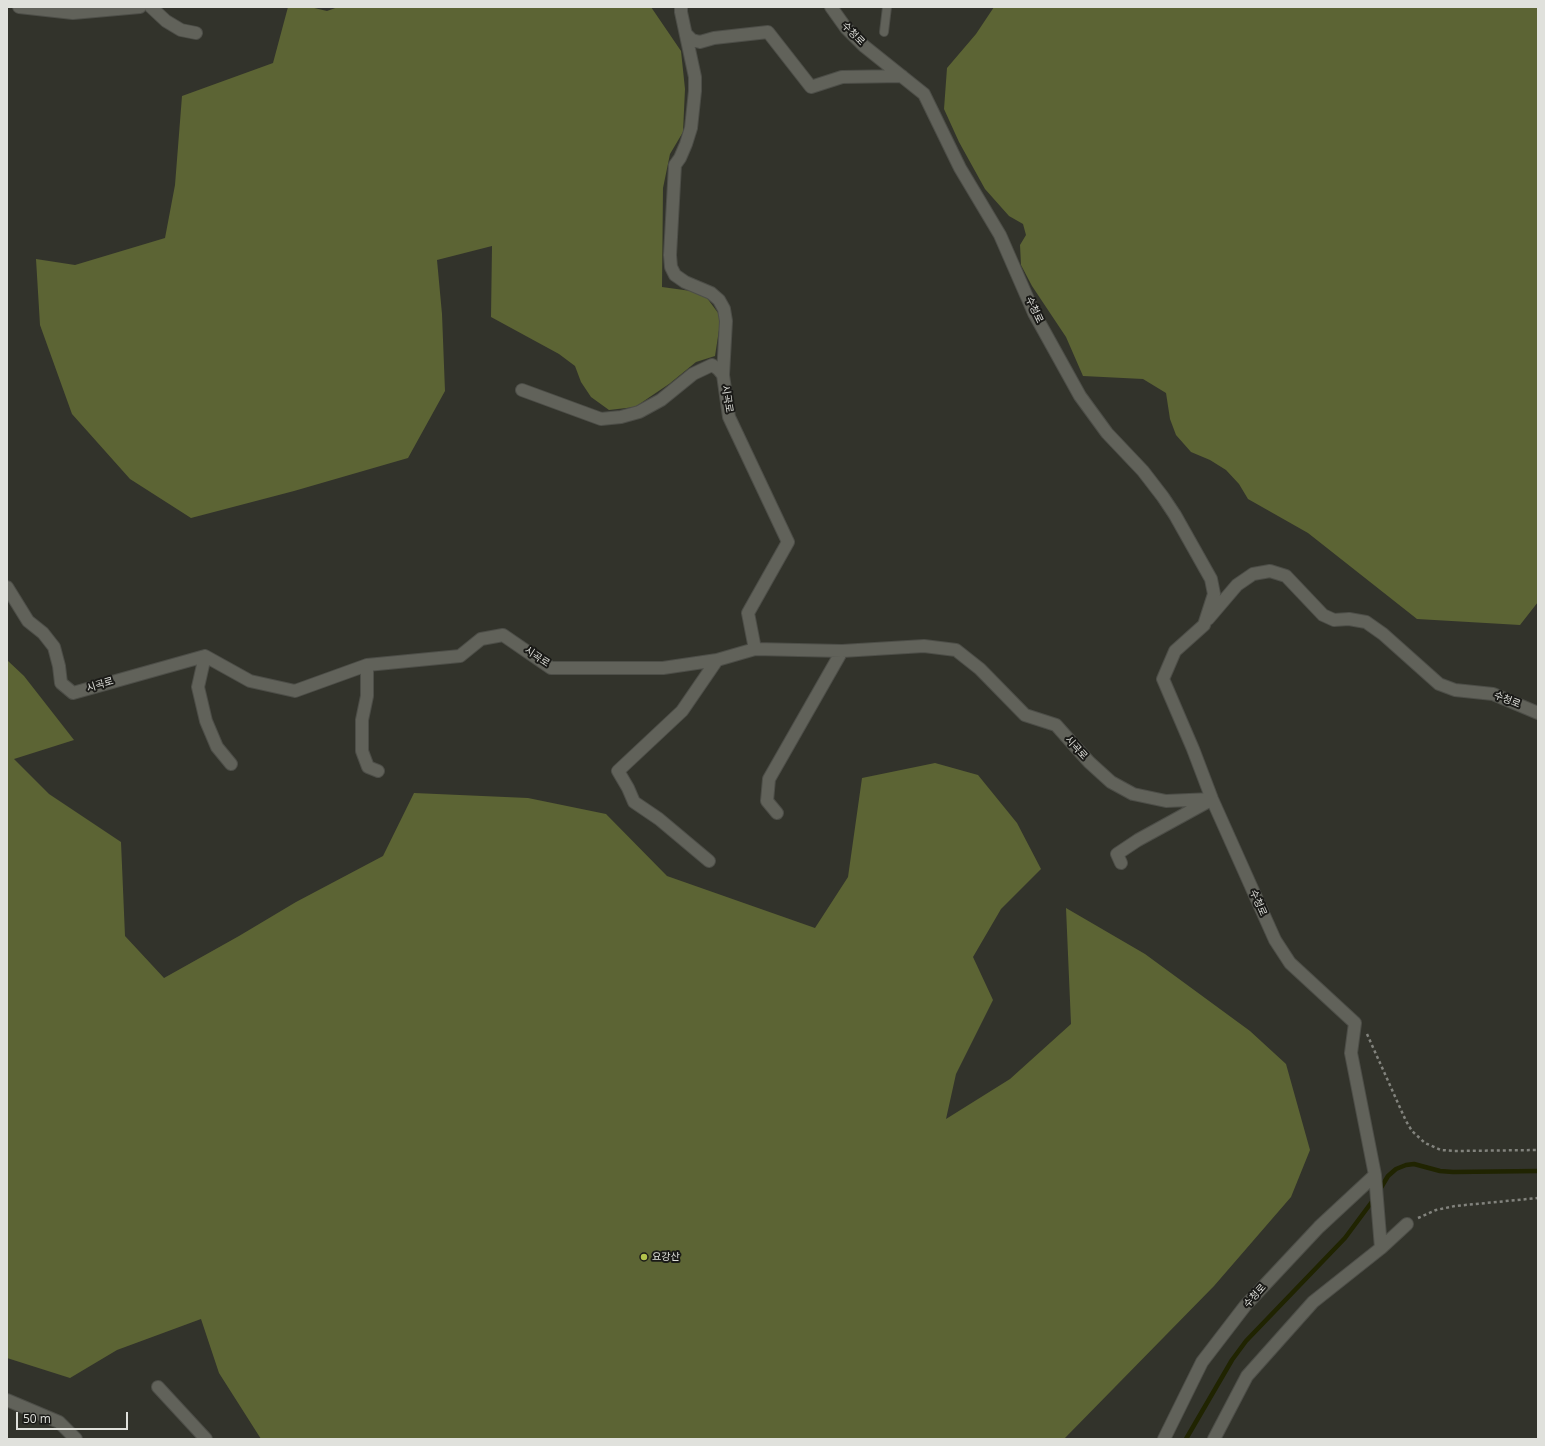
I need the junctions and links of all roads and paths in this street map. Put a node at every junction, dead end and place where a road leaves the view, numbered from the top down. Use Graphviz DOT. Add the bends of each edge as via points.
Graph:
graph roads {
  1 [pos="19,7"];
  2 [pos="140,7"];
  3 [pos="151,7"];
  4 [pos="681,7"];
  5 [pos="831,7"];
  6 [pos="887,7"];
  7 [pos="884,32"];
  8 [pos="196,33"];
  9 [pos="686,34"];
  10 [pos="902,76"];
  11 [pos="723,375"];
  12 [pos="522,390"];
  13 [pos="7,587"];
  14 [pos="1204,625"];
  15 [pos="755,649"];
  16 [pos="842,651"];
  17 [pos="205,656"];
  18 [pos="717,660"];
  19 [pos="367,665"];
  20 [pos="1538,714"];
  21 [pos="231,764"];
  22 [pos="378,771"];
  23 [pos="1212,799"];
  24 [pos="777,813"];
  25 [pos="709,861"];
  26 [pos="1121,863"];
  27 [pos="1355,1023"];
  28 [pos="1538,1150"];
  29 [pos="1376,1179"];
  30 [pos="1538,1198"];
  31 [pos="1407,1224"];
  32 [pos="1381,1242"];
  33 [pos="158,1387"];
  34 [pos="7,1400"];
  35 [pos="76,1439"];
  36 [pos="206,1439"];
  37 [pos="1164,1439"];
  38 [pos="1214,1439"];
  1 -- 2 [label="street" via="72,13"];
  3 -- 8 [label="street" via="180,30"];
  4 -- 9 [label="street"];
  5 -- 10 [label="street, 수청로" via="846,28 864,46"];
  6 -- 7 [label="lane"];
  9 -- 10 [label="street" via="692,40 700,42 768,32 811,87 842,78"];
  9 -- 11 [label="street" via="695,77 695,91 686,144 675,165 671,267 675,275 685,282 711,292 724,309 726,321"];
  10 -- 14 [label="street, 수청로" via="924,94 960,168 1000,235 1034,313 1080,396 1107,433 1143,471 1163,497 1211,579 1214,594"];
  11 -- 12 [label="street, 시곡로" via="712,365 693,374 661,400 639,412 601,419"];
  11 -- 15 [label="street, 시곡로" via="729,417 788,542 748,613"];
  13 -- 17 [label="street, 시곡로" via="28,621 43,633 54,648 61,683 73,693"];
  14 -- 20 [label="street, 수청로" via="1237,585 1253,574 1270,571 1286,576 1322,615 1334,620 1366,622 1439,684 1455,690 1493,694"];
  14 -- 23 [label="street, 수청로" via="1175,652 1163,678"];
  15 -- 16 [label="street, 시곡로"];
  15 -- 18 [label="street, 시곡로"];
  16 -- 23 [label="street, 시곡로" via="924,646 956,650 980,669 1025,715 1056,725 1111,782 1133,794 1166,801"];
  16 -- 24 [label="street" via="769,779 767,801"];
  17 -- 19 [label="street, 시곡로" via="250,682 295,691"];
  17 -- 21 [label="street" via="198,687 206,721 217,748"];
  18 -- 19 [label="street, 시곡로" via="663,668 551,668 503,635 481,639 460,656"];
  18 -- 25 [label="street" via="682,711 618,771 634,802 659,819"];
  19 -- 22 [label="street" via="362,751 368,767"];
  23 -- 26 [label="street" via="1117,854"];
  23 -- 27 [label="street, 수청로" via="1282,952 1290,963"];
  27 -- 28 [label="path" via="1368,1035 1406,1121 1425,1143 1441,1150 1454,1151"];
  27 -- 29 [label="street" via="1352,1059"];
  29 -- 32 [label="street"];
  29 -- 37 [label="street, 수청로" via="1319,1227 1245,1306 1202,1362"];
  30 -- 31 [label="path" via="1454,1206 1436,1210"];
  31 -- 32 [label="street"];
  32 -- 38 [label="street" via="1313,1302 1247,1376"];
  33 -- 36 [label="street"];
  34 -- 35 [label="street" via="59,1422"];
}
